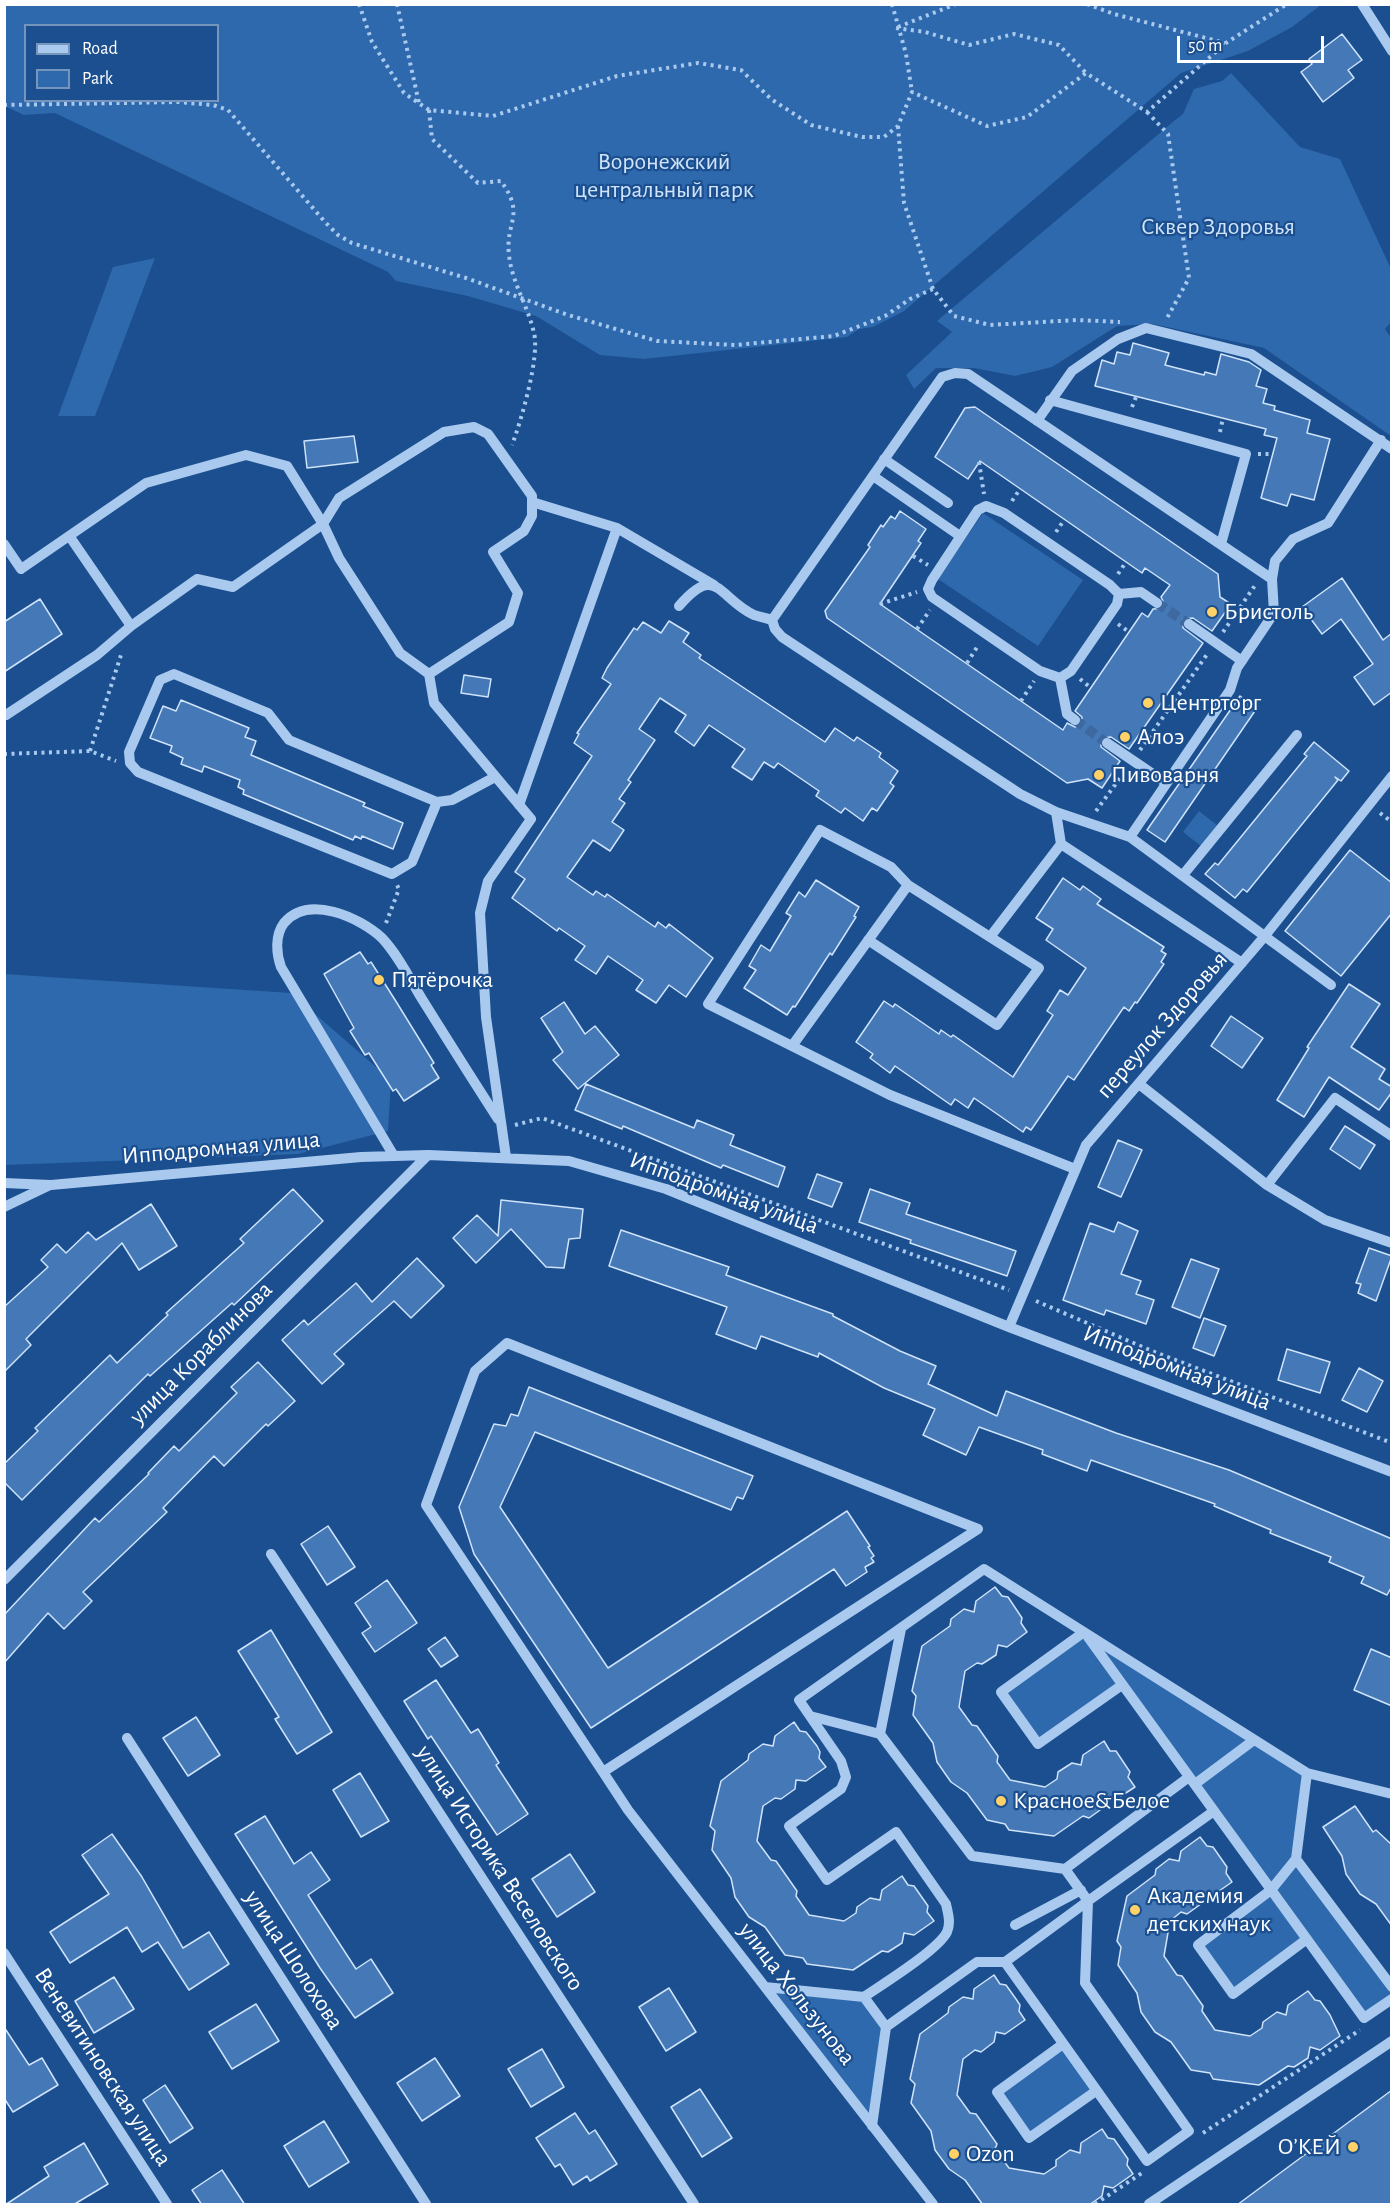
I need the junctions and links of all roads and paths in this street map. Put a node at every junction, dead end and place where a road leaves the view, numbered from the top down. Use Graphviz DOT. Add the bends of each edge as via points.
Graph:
graph roads {
  1 [pos="359,4"];
  2 [pos="397,4"];
  3 [pos="892,4"];
  4 [pos="956,4"];
  5 [pos="1087,4"];
  6 [pos="1287,4"];
  7 [pos="1362,4"];
  8 [pos="896,28"];
  9 [pos="1226,43"];
  10 [pos="1392,51"];
  11 [pos="1086,73"];
  12 [pos="912,92"];
  13 [pos="419,103"];
  14 [pos="4,105"];
  15 [pos="429,110"];
  16 [pos="1147,112"];
  17 [pos="898,126"];
  18 [pos="933,289"];
  19 [pos="522,298"];
  20 [pos="1130,323"];
  21 [pos="1162,328"];
  22 [pos="1050,400"];
  23 [pos="1037,421"];
  24 [pos="1381,440"];
  25 [pos="1392,449"];
  26 [pos="885,459"];
  27 [pos="507,460"];
  28 [pos="979,462"];
  29 [pos="873,476"];
  30 [pos="532,502"];
  31 [pos="948,503"];
  32 [pos="986,506"];
  33 [pos="323,524"];
  34 [pos="616,528"];
  35 [pos="960,536"];
  36 [pos="70,537"];
  37 [pos="4,544"];
  38 [pos="1221,544"];
  39 [pos="1268,577"];
  40 [pos="714,585"];
  41 [pos="928,589"];
  42 [pos="1119,594"];
  43 [pos="936,600"];
  44 [pos="1157,603"];
  45 [pos="880,604"];
  46 [pos="678,606"];
  47 [pos="772,620"];
  48 [pos="1190,624"];
  49 [pos="131,626"];
  50 [pos="916,629"];
  51 [pos="986,633"];
  52 [pos="1216,643"];
  53 [pos="1242,660"];
  54 [pos="966,663"];
  55 [pos="1040,671"];
  56 [pos="429,675"];
  57 [pos="1060,678"];
  58 [pos="1021,701"];
  59 [pos="5,718"];
  60 [pos="1075,720"];
  61 [pos="1298,735"];
  62 [pos="1107,743"];
  63 [pos="90,751"];
  64 [pos="4,754"];
  65 [pos="108,759"];
  66 [pos="1133,760"];
  67 [pos="1392,776"];
  68 [pos="495,777"];
  69 [pos="1166,783"];
  70 [pos="437,802"];
  71 [pos="519,805"];
  72 [pos="1056,812"];
  73 [pos="1088,823"];
  74 [pos="1130,837"];
  75 [pos="1061,844"];
  76 [pos="392,874"];
  77 [pos="1183,875"];
  78 [pos="908,885"];
  79 [pos="381,937"];
  80 [pos="990,937"];
  81 [pos="1264,937"];
  82 [pos="868,940"];
  83 [pos="1242,963"];
  84 [pos="1331,984"];
  85 [pos="792,1046"];
  86 [pos="1140,1084"];
  87 [pos="501,1126"];
  88 [pos="1392,1136"];
  89 [pos="428,1155"];
  90 [pos="394,1156"];
  91 [pos="506,1157"];
  92 [pos="1076,1169"];
  93 [pos="4,1183"];
  94 [pos="51,1185"];
  95 [pos="1267,1185"];
  96 [pos="4,1207"];
  97 [pos="1392,1243"];
  98 [pos="1023,1295"];
  99 [pos="1009,1327"];
  100 [pos="1392,1443"];
  101 [pos="1392,1472"];
  102 [pos="272,1554"];
  103 [pos="5,1580"];
  104 [pos="901,1629"];
  105 [pos="1084,1632"];
  106 [pos="1122,1685"];
  107 [pos="810,1716"];
  108 [pos="880,1734"];
  109 [pos="126,1738"];
  110 [pos="1254,1740"];
  111 [pos="603,1772"];
  112 [pos="1307,1773"];
  113 [pos="1192,1781"];
  114 [pos="1392,1794"];
  115 [pos="1214,1811"];
  116 [pos="1296,1859"];
  117 [pos="1065,1869"];
  118 [pos="1081,1890"];
  119 [pos="1271,1890"];
  120 [pos="1088,1901"];
  121 [pos="1015,1925"];
  122 [pos="1307,1939"];
  123 [pos="4,1953"];
  124 [pos="1005,1962"];
  125 [pos="765,1987"];
  126 [pos="1392,1987"];
  127 [pos="864,1997"];
  128 [pos="1392,1999"];
  129 [pos="886,2027"];
  130 [pos="1362,2029"];
  131 [pos="1392,2041"];
  132 [pos="1063,2044"];
  133 [pos="1096,2091"];
  134 [pos="872,2126"];
  135 [pos="1197,2137"];
  136 [pos="1148,2168"];
  137 [pos="167,2205"];
  138 [pos="426,2205"];
  139 [pos="694,2205"];
  140 [pos="933,2205"];
  141 [pos="1095,2205"];
  142 [pos="1149,2205"];
  1 -- 13 [label="path" via="372,42 404,93"];
  2 -- 13 [label="path"];
  3 -- 8 [label="path"];
  4 -- 8 [label="path"];
  5 -- 9 [label="path"];
  6 -- 9 [label="path"];
  7 -- 10 [label="street"];
  8 -- 11 [label="path" via="969,45 1014,34 1059,45"];
  8 -- 12 [label="path" via="906,54"];
  9 -- 16 [label="path"];
  11 -- 12 [label="path" via="1027,117 987,126"];
  11 -- 16 [label="path"];
  12 -- 17 [label="path"];
  13 -- 15 [label="path"];
  14 -- 19 [label="path" via="178,102 228,110 339,235 384,254"];
  15 -- 17 [label="path" via="493,116 617,76 698,63 741,70 771,99 811,125 862,137 884,137"];
  15 -- 19 [label="path" via="432,140 478,183 501,181 513,197 515,215 508,245 511,273"];
  16 -- 21 [label="path" via="1168,134 1189,278"];
  17 -- 18 [label="path" via="904,203"];
  18 -- 19 [label="path" via="885,316 834,336 735,345 657,341"];
  18 -- 20 [label="path" via="954,316 990,325 1077,320"];
  19 -- 27 [label="path" via="535,335 535,353 522,420"];
  22 -- 23 [label="street"];
  22 -- 24 [label="street" via="1072,371 1093,355 1146,328 1251,354"];
  22 -- 38 [label="street" via="1246,454"];
  23 -- 26 [label="street" via="969,374 955,373 942,377"];
  23 -- 38 [label="street"];
  24 -- 25 [label="street"];
  24 -- 39 [label="street" via="1328,523 1293,539"];
  26 -- 29 [label="street"];
  26 -- 31 [label="street"];
  27 -- 30 [label="street" via="532,496"];
  27 -- 33 [label="street" via="488,434 474,427 444,432 339,498"];
  28 -- 32 [label="path"];
  29 -- 35 [label="street"];
  29 -- 47 [label="street"];
  30 -- 34 [label="street"];
  30 -- 56 [label="street" via="532,516 524,531 493,552 518,593 509,622"];
  32 -- 35 [label="street" via="978,510"];
  32 -- 42 [label="street" via="1004,513"];
  33 -- 36 [label="street" via="287,466 246,455 146,483"];
  33 -- 49 [label="street" via="233,587 197,579"];
  33 -- 56 [label="street" via="339,558 400,653"];
  34 -- 40 [label="street"];
  34 -- 71 [label="street"];
  35 -- 41 [label="street"];
  36 -- 37 [label="street" via="21,569"];
  36 -- 49 [label="street"];
  38 -- 39 [label="street"];
  39 -- 52 [label="path"];
  39 -- 53 [label="street" via="1274,613"];
  40 -- 46 [label="street" via="693,590"];
  40 -- 47 [label="street" via="754,615"];
  41 -- 43 [label="street"];
  41 -- 45 [label="path"];
  42 -- 44 [label="street" via="1141,592"];
  42 -- 57 [label="street" via="1117,604 1071,671"];
  43 -- 50 [label="path"];
  43 -- 51 [label="street"];
  47 -- 72 [label="street" via="782,637 1020,794"];
  48 -- 52 [label="street"];
  49 -- 59 [label="street" via="98,655"];
  49 -- 63 [label="path"];
  51 -- 54 [label="path"];
  51 -- 55 [label="street"];
  52 -- 53 [label="street"];
  52 -- 66 [label="path"];
  53 -- 69 [label="street" via="1230,690"];
  55 -- 57 [label="street"];
  55 -- 58 [label="path"];
  56 -- 68 [label="street" via="434,703"];
  57 -- 60 [label="street" via="1067,714"];
  61 -- 77 [label="street"];
  62 -- 66 [label="street"];
  63 -- 64 [label="path"];
  63 -- 65 [label="path"];
  66 -- 69 [label="street"];
  66 -- 73 [label="path"];
  67 -- 81 [label="street, переулок Здоровья"];
  68 -- 70 [label="street" via="452,800"];
  68 -- 71 [label="street"];
  69 -- 74 [label="street"];
  70 -- 76 [label="street" via="412,862"];
  70 -- 76 [label="street" via="289,740 268,713 174,674 160,680 129,752 130,763 138,772"];
  71 -- 87 [label="street" via="531,819 488,881 480,913 486,1017"];
  72 -- 73 [label="street"];
  72 -- 75 [label="street"];
  73 -- 74 [label="street"];
  74 -- 77 [label="street"];
  75 -- 80 [label="street"];
  75 -- 83 [label="street"];
  76 -- 79 [label="path" via="399,890"];
  77 -- 81 [label="street"];
  78 -- 80 [label="street"];
  78 -- 82 [label="street"];
  78 -- 85 [label="street" via="891,867 820,830 708,1004"];
  79 -- 87 [label="street"];
  79 -- 90 [label="street" via="330,910 307,909 294,914 283,925 277,955"];
  80 -- 82 [label="street" via="1039,968 997,1025"];
  81 -- 83 [label="street, переулок Здоровья"];
  81 -- 84 [label="street"];
  82 -- 85 [label="street"];
  83 -- 86 [label="street, переулок Здоровья"];
  85 -- 92 [label="street" via="890,1095"];
  86 -- 92 [label="street, переулок Здоровья" via="1086,1145"];
  86 -- 95 [label="street"];
  87 -- 91 [label="street"];
  87 -- 98 [label="path" via="542,1118"];
  88 -- 95 [label="street" via="1335,1098"];
  89 -- 90 [label="street, Ипподромная улица"];
  89 -- 91 [label="street, Ипподромная улица"];
  89 -- 103 [label="street, улица Кораблинова"];
  90 -- 94 [label="street, Ипподромная улица"];
  91 -- 99 [label="street, Ипподромная улица" via="569,1161 666,1189"];
  92 -- 98 [label="street, переулок Здоровья"];
  93 -- 94 [label="street, Ипподромная улица"];
  94 -- 96 [label="street"];
  95 -- 97 [label="street" via="1325,1220"];
  98 -- 99 [label="street, переулок Здоровья"];
  98 -- 100 [label="path" via="1152,1351"];
  99 -- 101 [label="street, Ипподромная улица"];
  102 -- 139 [label="street, улица Историка Веселовского"];
  104 -- 105 [label="street" via="984,1569"];
  104 -- 107 [label="street" via="799,1700"];
  104 -- 108 [label="street"];
  105 -- 106 [label="street"];
  105 -- 106 [label="street" via="1001,1692 1038,1744"];
  105 -- 110 [label="street"];
  106 -- 113 [label="street"];
  107 -- 108 [label="street"];
  107 -- 127 [label="street" via="841,1761 846,1777 841,1789 789,1826 827,1880 896,1832 946,1904 949,1918 947,1932 937,1945"];
  108 -- 117 [label="street" via="972,1856"];
  109 -- 138 [label="street, улица Шолохова"];
  110 -- 112 [label="street"];
  110 -- 113 [label="street"];
  111 -- 111 [label="street, улица Хользунова" via="426,1505 475,1371 507,1344 978,1529"];
  111 -- 125 [label="street, улица Хользунова"];
  112 -- 114 [label="street"];
  112 -- 116 [label="street"];
  113 -- 115 [label="street"];
  113 -- 117 [label="street"];
  115 -- 119 [label="street"];
  115 -- 120 [label="street"];
  116 -- 119 [label="street"];
  116 -- 126 [label="street"];
  117 -- 118 [label="street"];
  118 -- 120 [label="street"];
  118 -- 121 [label="street"];
  119 -- 122 [label="street"];
  119 -- 122 [label="street" via="1198,1945 1233,1994"];
  120 -- 124 [label="street"];
  120 -- 133 [label="street" via="1085,1983 1189,2131 1147,2161"];
  122 -- 128 [label="street" via="1364,2018"];
  123 -- 137 [label="street, Веневитиновская улица"];
  124 -- 129 [label="street" via="977,1962"];
  124 -- 132 [label="street"];
  125 -- 127 [label="street"];
  125 -- 134 [label="street, улица Хользунова"];
  127 -- 129 [label="street"];
  129 -- 134 [label="street"];
  130 -- 135 [label="path"];
  131 -- 142 [label="street"];
  132 -- 133 [label="street"];
  132 -- 133 [label="street" via="997,2092 1029,2138"];
  134 -- 140 [label="street, улица Хользунова"];
  136 -- 141 [label="path"];
}
